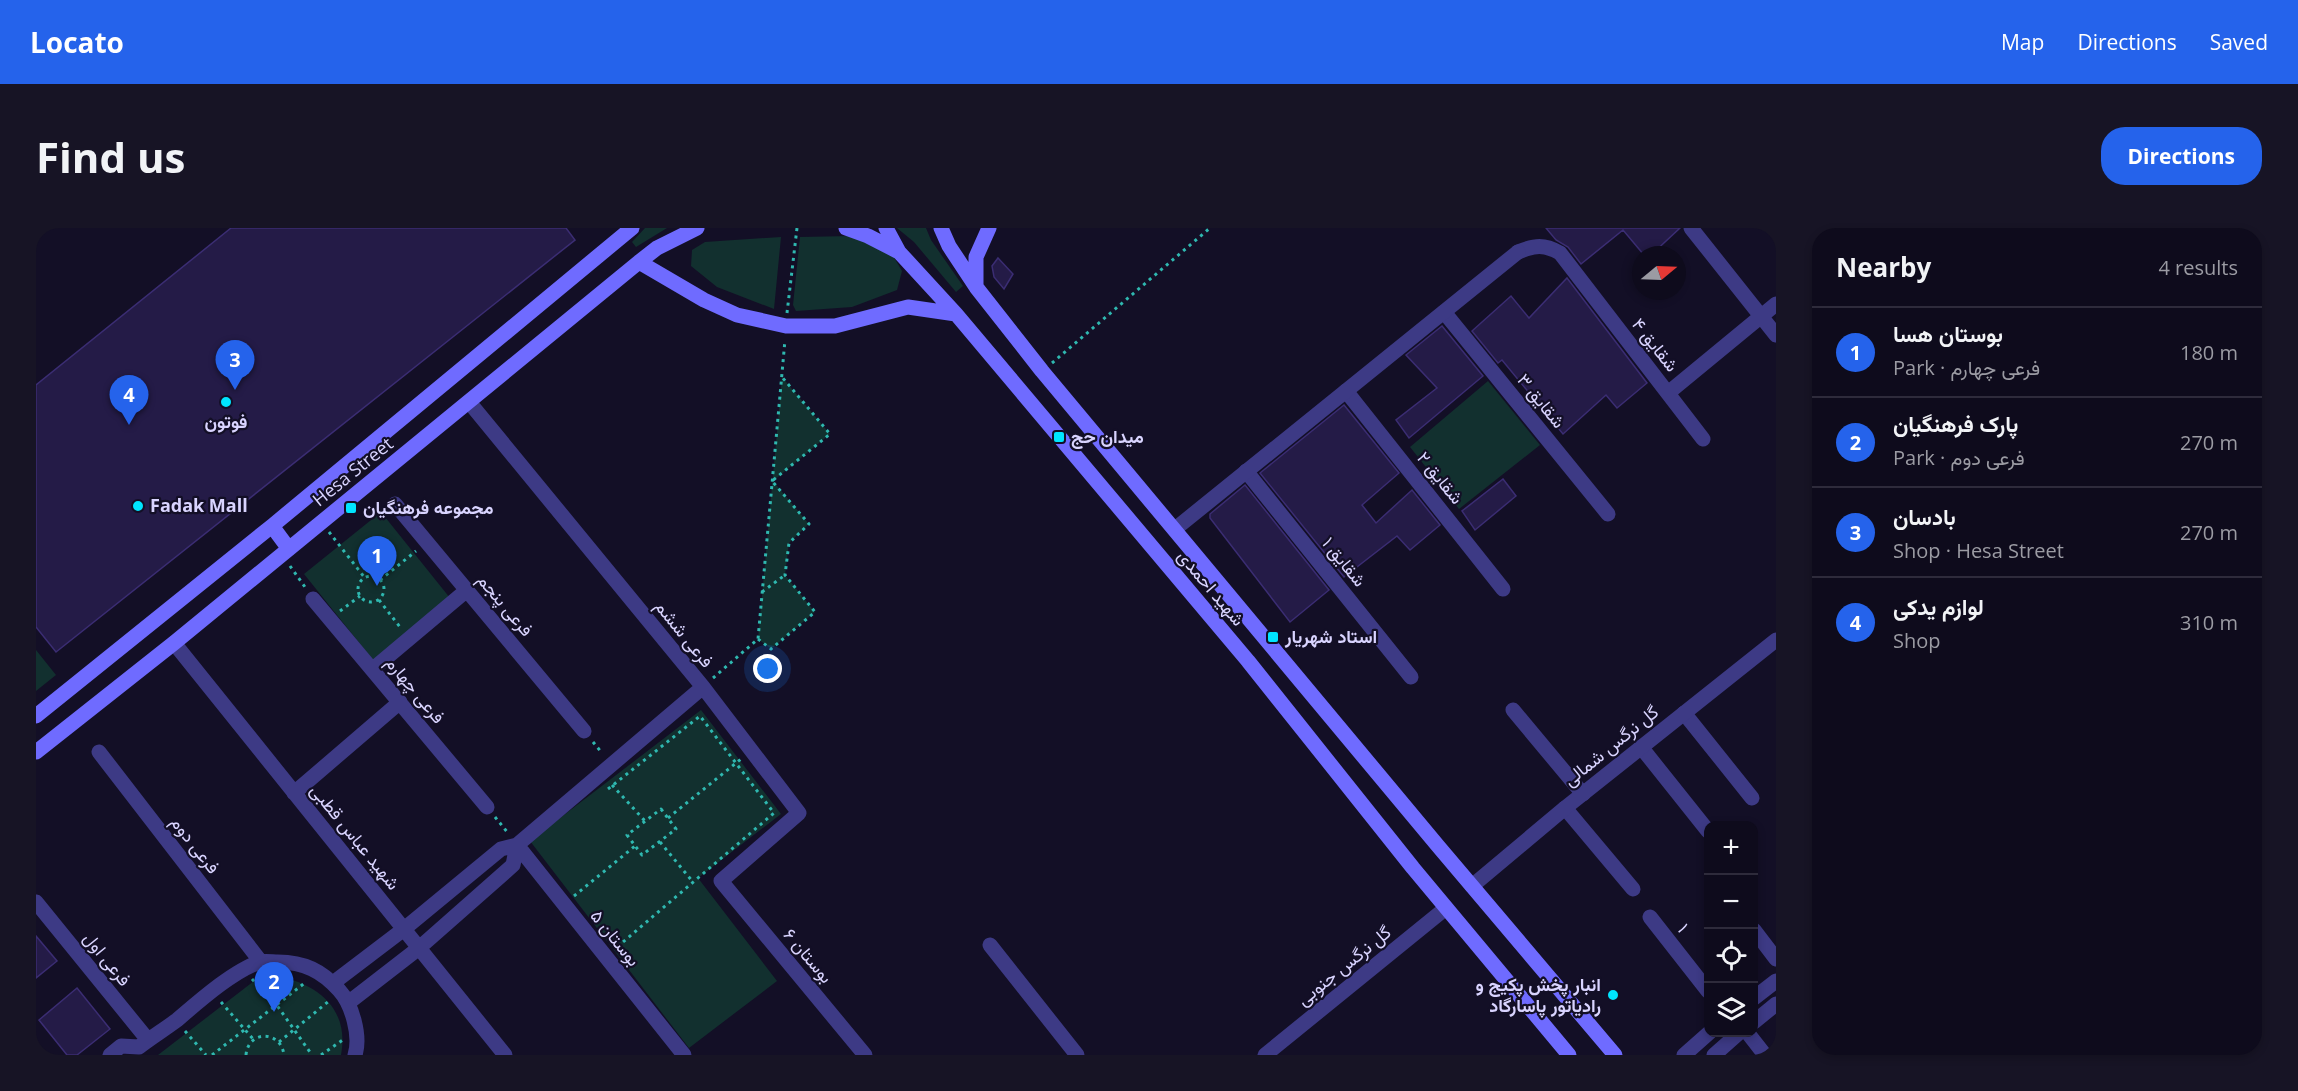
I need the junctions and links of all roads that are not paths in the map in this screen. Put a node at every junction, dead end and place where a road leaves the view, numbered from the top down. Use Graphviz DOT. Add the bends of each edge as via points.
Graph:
graph roads {
  1 [pos="696,228"];
  2 [pos="846,228"];
  3 [pos="886,228"];
  4 [pos="941,228"];
  5 [pos="989,228"];
  6 [pos="1691,228"];
  7 [pos="625,231"];
  8 [pos="899,252"];
  9 [pos="639,262"];
  10 [pos="976,287"];
  11 [pos="1776,304"];
  12 [pos="1444,312"];
  13 [pos="956,314"];
  14 [pos="1761,316"];
  15 [pos="1776,335"];
  16 [pos="1346,391"];
  17 [pos="1668,393"];
  18 [pos="469,402"];
  19 [pos="1703,439"];
  20 [pos="1246,471"];
  21 [pos="395,504"];
  22 [pos="1608,514"];
  23 [pos="272,526"];
  24 [pos="1175,529"];
  25 [pos="285,552"];
  26 [pos="1503,589"];
  27 [pos="467,590"];
  28 [pos="314,598"];
  29 [pos="1776,639"];
  30 [pos="174,643"];
  31 [pos="373,669"];
  32 [pos="1411,677"];
  33 [pos="703,687"];
  34 [pos="400,702"];
  35 [pos="1513,710"];
  36 [pos="1684,713"];
  37 [pos="36,716"];
  38 [pos="584,731"];
  39 [pos="1641,747"];
  40 [pos="36,752"];
  41 [pos="99,752"];
  42 [pos="294,793"];
  43 [pos="1583,794"];
  44 [pos="1752,798"];
  45 [pos="487,807"];
  46 [pos="1565,808"];
  47 [pos="1704,826"];
  48 [pos="517,845"];
  49 [pos="721,881"];
  50 [pos="1472,886"];
  51 [pos="1634,889"];
  52 [pos="36,902"];
  53 [pos="1446,908"];
  54 [pos="1650,917"];
  55 [pos="404,929"];
  56 [pos="1758,935"];
  57 [pos="990,945"];
  58 [pos="419,948"];
  59 [pos="1776,959"];
  60 [pos="261,962"];
  61 [pos="1776,981"];
  62 [pos="333,983"];
  63 [pos="1704,986"];
  64 [pos="1758,995"];
  65 [pos="348,1003"];
  66 [pos="1776,1004"];
  67 [pos="1758,1019"];
  68 [pos="1704,1037"];
  69 [pos="1734,1037"];
  70 [pos="1751,1037"];
  71 [pos="141,1047"];
  72 [pos="110,1055"];
  73 [pos="355,1055"];
  74 [pos="505,1055"];
  75 [pos="684,1055"];
  76 [pos="865,1055"];
  77 [pos="1077,1055"];
  78 [pos="1265,1055"];
  79 [pos="1569,1055"];
  80 [pos="1615,1055"];
  81 [pos="1684,1055"];
  82 [pos="1714,1055"];
  83 [pos="1765,1055"];
  1 -- 9 [label="main road, Hesa Street"];
  2 -- 8 [label="main road, شهید احمدی"];
  3 -- 8 [label="main road"];
  4 -- 10 [label="main road, شهید احمدی"];
  5 -- 10 [label="main road" via="976,257"];
  6 -- 14 [label="street"];
  7 -- 23 [label="main road, Hesa Street"];
  8 -- 13 [label="main road, شهید احمدی"];
  9 -- 13 [label="main road" via="737,315 786,326 835,326 908,307"];
  9 -- 18 [label="main road, Hesa Street"];
  10 -- 24 [label="main road, شهید احمدی"];
  11 -- 14 [label="street"];
  12 -- 16 [label="street"];
  12 -- 17 [label="street, شقایق ۴" via="1518,252 1547,246 1560,253"];
  12 -- 22 [label="street, شقایق ۳"];
  13 -- 53 [label="main road, شهید احمدی" via="1248,662"];
  14 -- 15 [label="street"];
  14 -- 17 [label="street"];
  16 -- 20 [label="street"];
  16 -- 26 [label="street, شقایق ۲"];
  17 -- 19 [label="street, شقایق ۴"];
  18 -- 25 [label="main road, Hesa Street"];
  18 -- 33 [label="street, فرعی ششم"];
  20 -- 24 [label="street"];
  20 -- 32 [label="street, شقایق ۱"];
  21 -- 27 [label="street, فرعی پنجم"];
  23 -- 25 [label="main road"];
  23 -- 37 [label="main road, Hesa Street"];
  24 -- 50 [label="main road, شهید احمدی"];
  25 -- 30 [label="main road, Hesa Street"];
  27 -- 31 [label="street"];
  27 -- 38 [label="street, فرعی پنجم"];
  28 -- 31 [label="street, فرعی چهارم"];
  29 -- 36 [label="street, گل نرگس شمالی"];
  30 -- 40 [label="main road, Hesa Street"];
  30 -- 42 [label="street, شهید عباس قطبی"];
  31 -- 34 [label="street, فرعی چهارم"];
  33 -- 48 [label="street"];
  33 -- 49 [label="street, فرعی ششم" via="800,813"];
  34 -- 42 [label="street"];
  34 -- 45 [label="street, فرعی چهارم"];
  35 -- 43 [label="street"];
  36 -- 39 [label="street, گل نرگس شمالی"];
  36 -- 44 [label="street"];
  39 -- 43 [label="street, گل نرگس شمالی"];
  39 -- 47 [label="street"];
  41 -- 60 [label="street, فرعی دوم"];
  42 -- 55 [label="street, شهید عباس قطبی"];
  43 -- 46 [label="street, گل نرگس شمالی"];
  46 -- 50 [label="street, گل نرگس شمالی"];
  46 -- 51 [label="street"];
  48 -- 55 [label="street" via="501,849"];
  48 -- 58 [label="street" via="513,865"];
  48 -- 75 [label="street, بوستان ۵"];
  49 -- 76 [label="street, بوستان ۶"];
  50 -- 80 [label="main road, شهید احمدی"];
  52 -- 71 [label="street, فرعی اول"];
  53 -- 78 [label="street, گل نرگس جنوبی"];
  53 -- 79 [label="main road, شهید احمدی"];
  54 -- 63 [label="street, ۱"];
  55 -- 58 [label="street, شهید عباس قطبی"];
  55 -- 62 [label="street"];
  56 -- 59 [label="street"];
  57 -- 77 [label="street"];
  58 -- 65 [label="street"];
  58 -- 74 [label="street, شهید عباس قطبی"];
  60 -- 62 [label="street" via="303,964"];
  60 -- 71 [label="street" via="209,992"];
  61 -- 64 [label="street"];
  62 -- 65 [label="street"];
  65 -- 73 [label="street" via="355,1031"];
  66 -- 67 [label="street"];
  68 -- 81 [label="street"];
  69 -- 82 [label="street"];
  70 -- 83 [label="street"];
  71 -- 72 [label="street" via="121,1046"];
}
